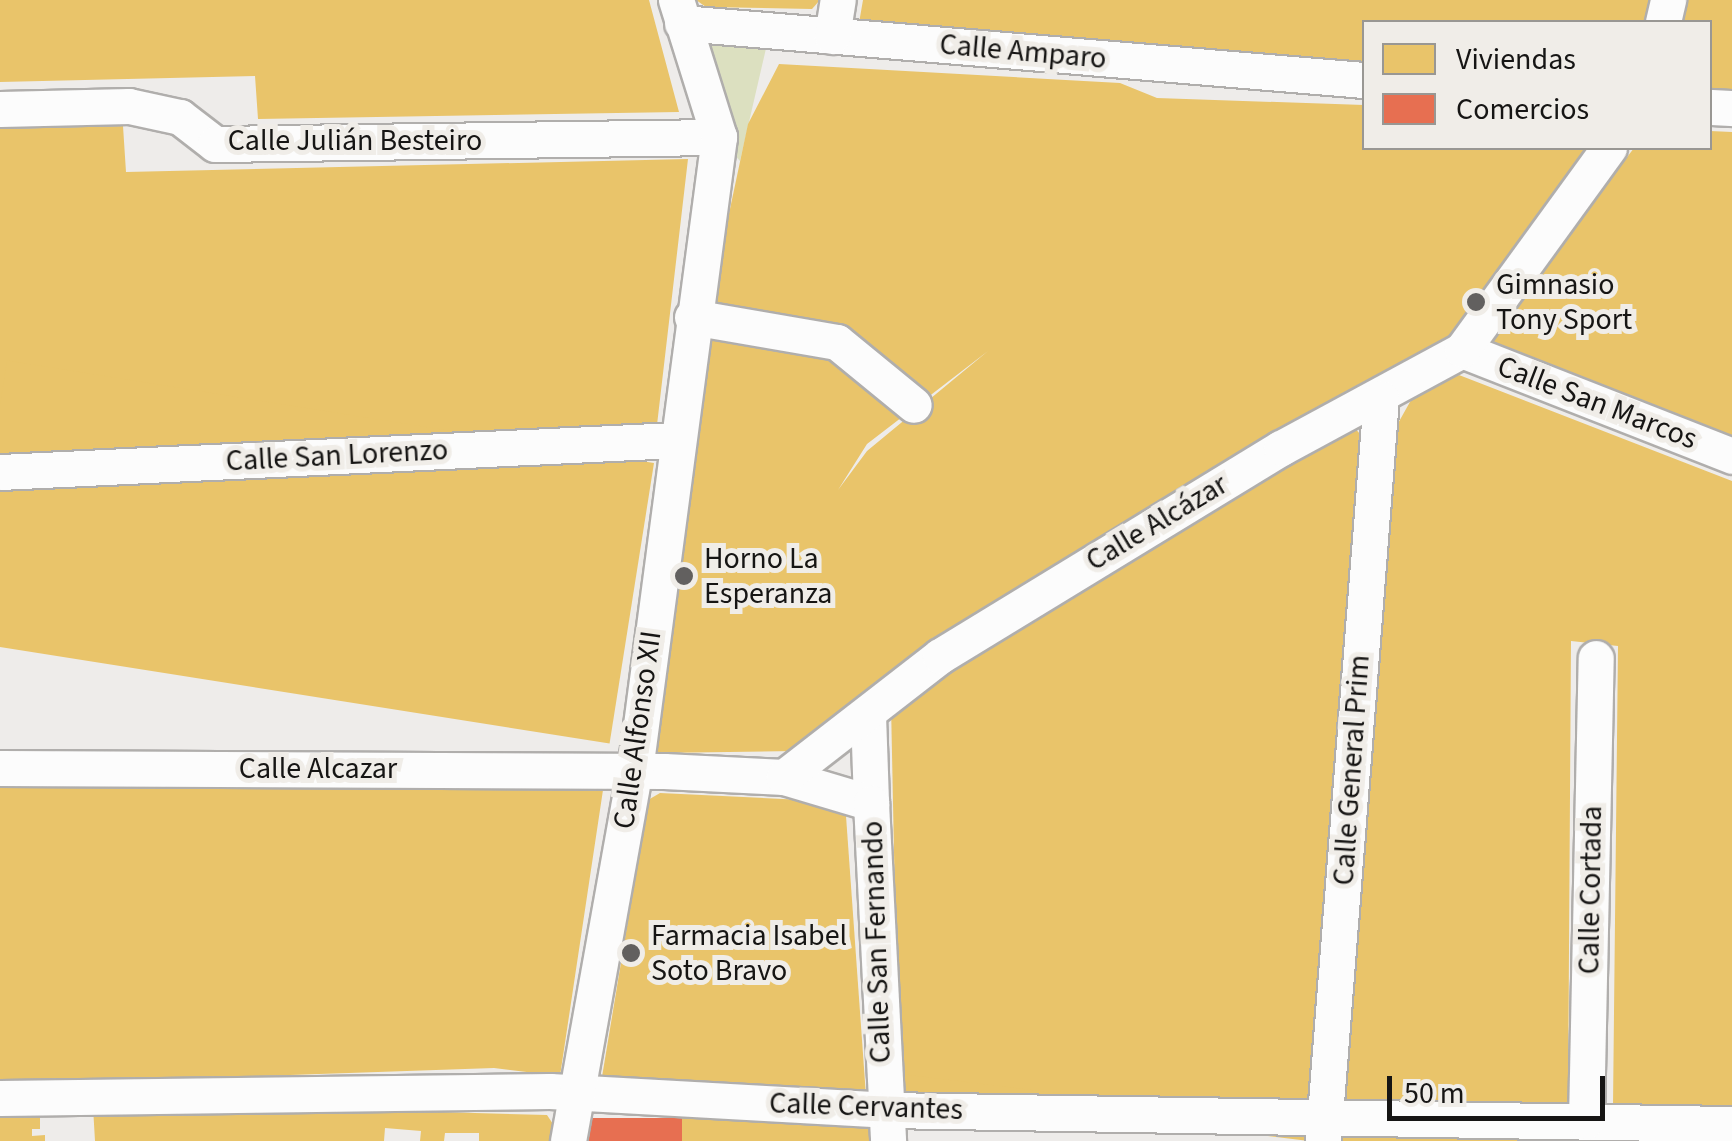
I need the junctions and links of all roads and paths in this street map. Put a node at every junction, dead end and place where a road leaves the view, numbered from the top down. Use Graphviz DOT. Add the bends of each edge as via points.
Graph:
graph roads {
  1 [pos="838,0"];
  2 [pos="679,11"];
  3 [pos="832,36"];
  4 [pos="1362,80"];
  5 [pos="0,109"];
  6 [pos="719,137"];
  7 [pos="1608,150"];
  8 [pos="692,318"];
  9 [pos="1462,350"];
  10 [pos="1381,398"];
  11 [pos="914,405"];
  12 [pos="674,440"];
  13 [pos="1732,456"];
  14 [pos="0,472"];
  15 [pos="1596,658"];
  16 [pos="868,715"];
  17 [pos="0,768"];
  18 [pos="635,770"];
  19 [pos="784,777"];
  20 [pos="871,803"];
  21 [pos="576,1093"];
  22 [pos="0,1098"];
  23 [pos="1586,1121"];
  24 [pos="1732,1124"];
  25 [pos="886,1126"];
  26 [pos="1324,1127"];
  27 [pos="568,1141"];
  1 -- 3 [label="street"];
  2 -- 3 [label="street, Calle Amparo"];
  2 -- 6 [label="street, Calle Alfonso XII"];
  3 -- 4 [label="street, Calle Amparo"];
  5 -- 6 [label="street, Calle Julián Besteiro" via="129,106 180,117 215,144"];
  6 -- 8 [label="street, Calle Alfonso XII"];
  7 -- 9 [label="street, Calle Alcázar"];
  8 -- 11 [label="street" via="837,342"];
  8 -- 12 [label="street, Calle Alfonso XII"];
  9 -- 10 [label="street, Calle Alcázar"];
  9 -- 13 [label="street, Calle San Marcos"];
  10 -- 16 [label="street, Calle Alcázar" via="1281,448 940,656"];
  10 -- 26 [label="street, Calle General Prim"];
  12 -- 14 [label="street, Calle San Lorenzo"];
  12 -- 18 [label="street, Calle Alfonso XII"];
  15 -- 23 [label="street, Calle Cortada"];
  16 -- 19 [label="street, Calle Alcázar"];
  16 -- 20 [label="street, Calle San Fernando"];
  17 -- 18 [label="street, Calle Alcazar"];
  18 -- 19 [label="street"];
  18 -- 21 [label="street, Calle Alfonso XII"];
  19 -- 20 [label="street, Calle San Fernando"];
  20 -- 25 [label="street, Calle San Fernando"];
  21 -- 22 [label="street, Calle Cervantes"];
  21 -- 25 [label="street, Calle Cervantes"];
  21 -- 27 [label="street, Calle Alfonso XII"];
  23 -- 24 [label="street, Calle Cervantes"];
  23 -- 26 [label="street, Calle Cervantes"];
  25 -- 26 [label="street, Calle Cervantes"];
}
